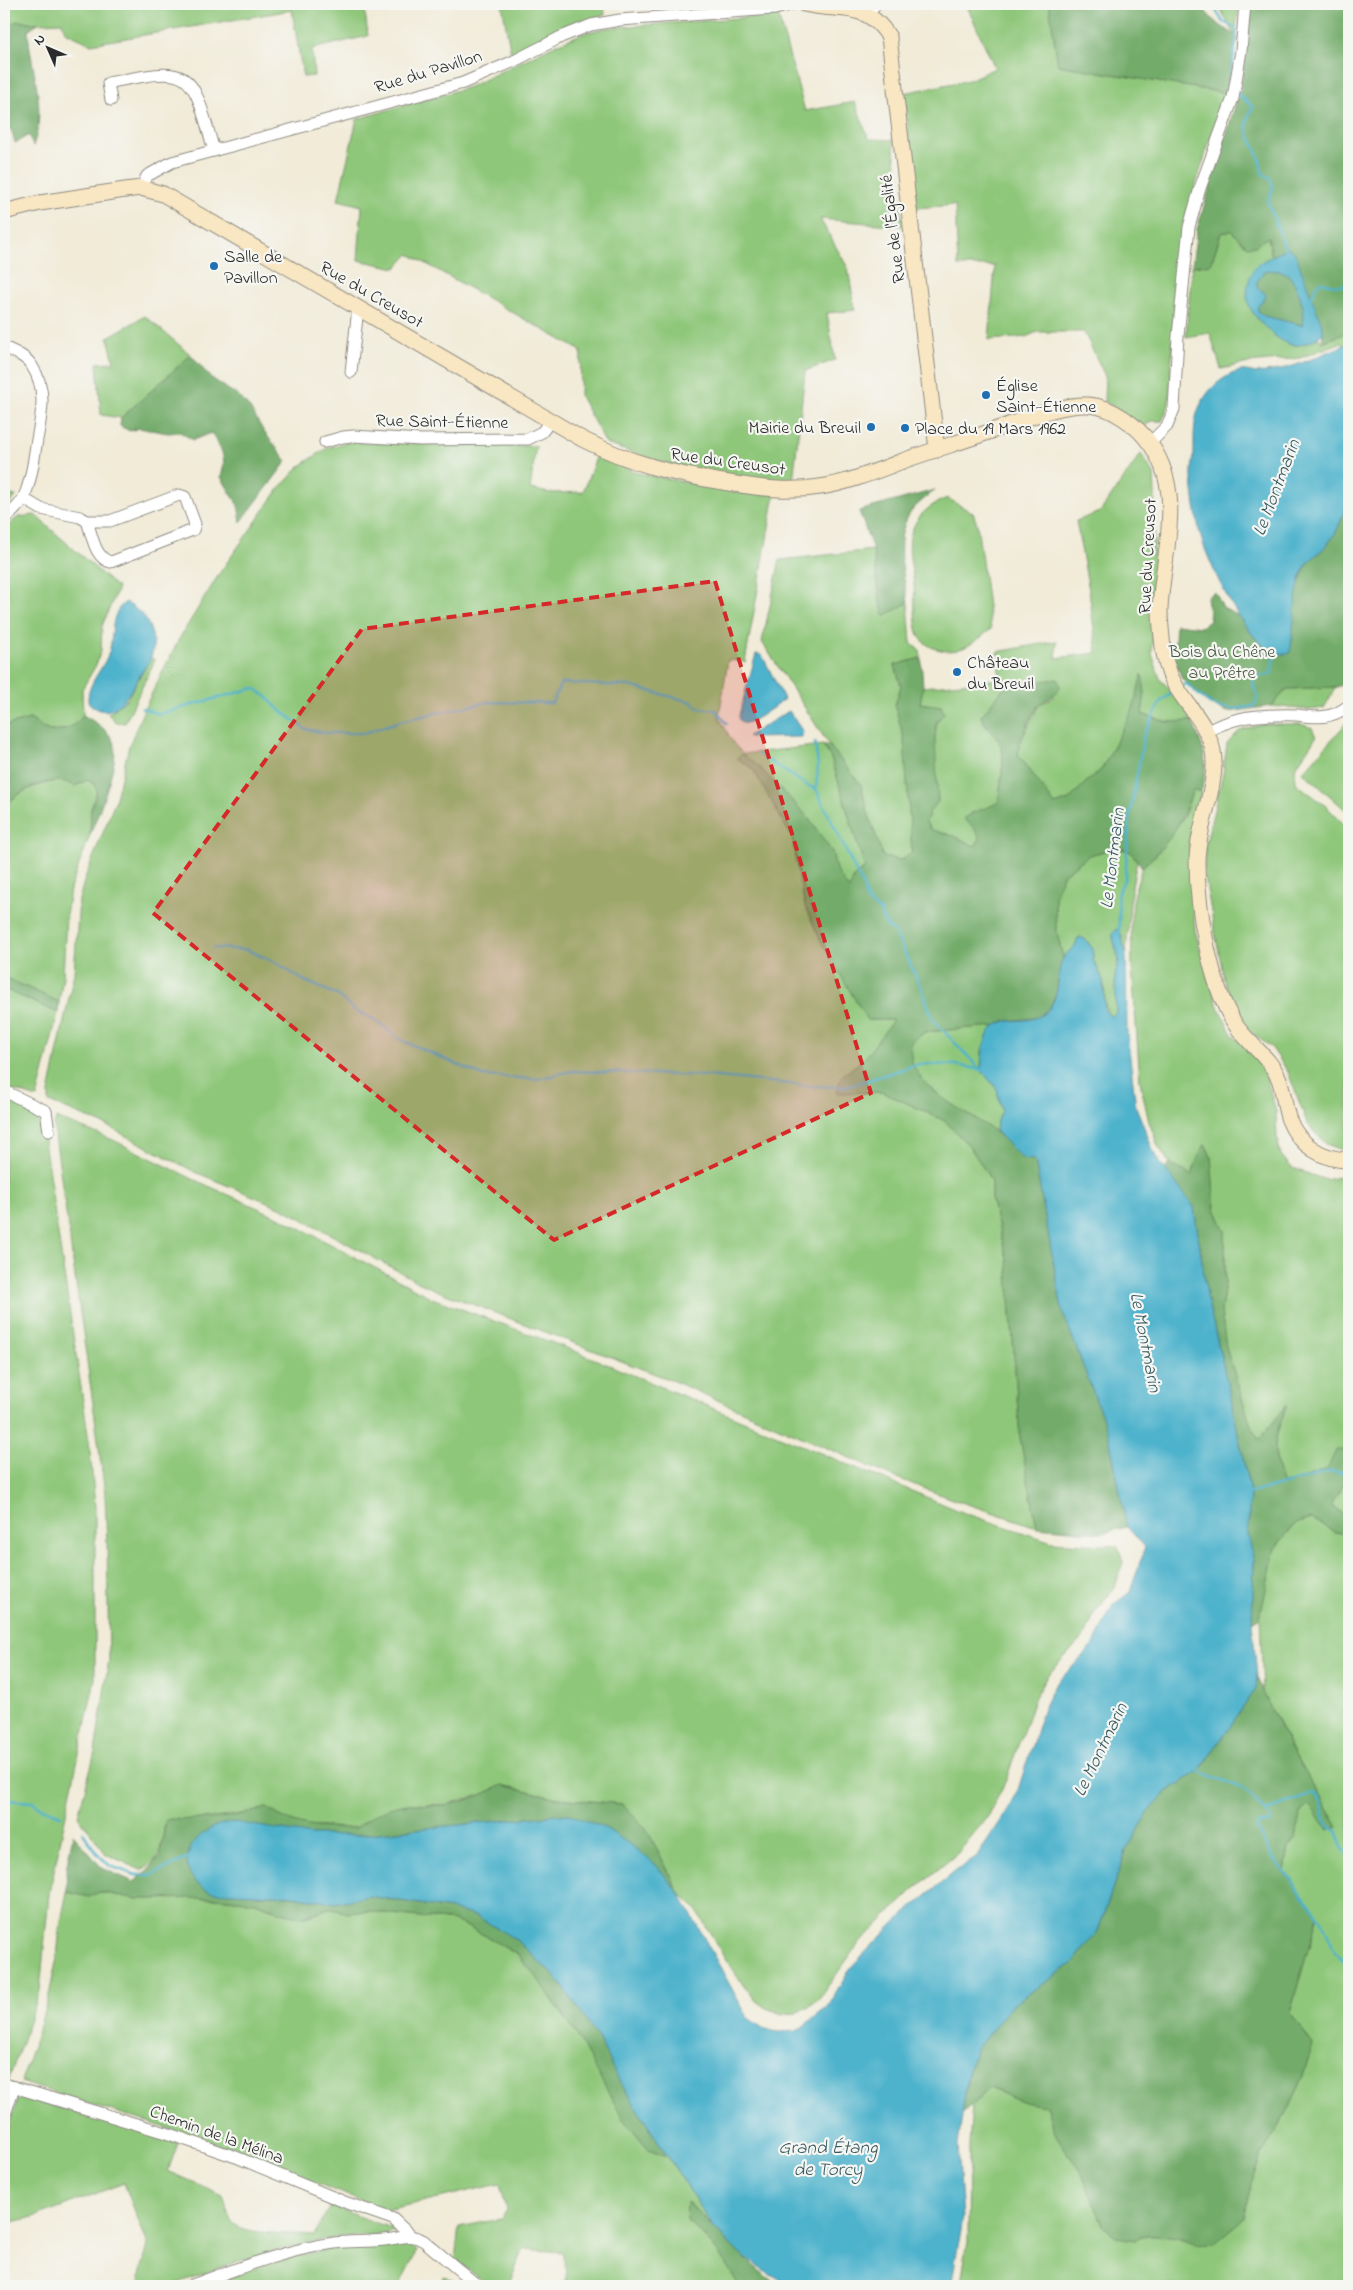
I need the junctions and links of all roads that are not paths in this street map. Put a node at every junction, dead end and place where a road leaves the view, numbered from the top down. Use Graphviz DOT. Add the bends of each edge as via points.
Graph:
graph roads {
  1 [pos="793,4"];
  2 [pos="804,4"];
  3 [pos="1245,4"];
  4 [pos="873,8"];
  5 [pos="111,100"];
  6 [pos="214,151"];
  7 [pos="141,188"];
  8 [pos="4,212"];
  9 [pos="358,308"];
  10 [pos="4,347"];
  11 [pos="351,372"];
  12 [pos="551,420"];
  13 [pos="325,442"];
  14 [pos="1150,443"];
  15 [pos="937,450"];
  16 [pos="24,499"];
  17 [pos="4,520"];
  18 [pos="87,521"];
  19 [pos="1348,706"];
  20 [pos="1207,731"];
  21 [pos="4,1092"];
  22 [pos="49,1130"];
  23 [pos="1349,1160"];
  24 [pos="9,2085"];
  25 [pos="4,2117"];
  26 [pos="410,2235"];
  27 [pos="190,2286"];
  28 [pos="478,2286"];
  1 -- 6 [label="street, Rue du Pavillon" via="775,9 620,20 591,26 462,83"];
  2 -- 4 [label="street"];
  3 -- 14 [label="street" via="1233,98 1189,227 1174,409 1167,426"];
  4 -- 15 [label="street, Rue de l'Égalité" via="889,37"];
  5 -- 6 [label="street" via="108,83 155,73 182,77 196,90"];
  6 -- 7 [label="street, Rue du Pavillon" via="163,166 147,176"];
  7 -- 8 [label="street, Rue du Creusot" via="40,203"];
  7 -- 9 [label="street, Rue du Creusot" via="164,194"];
  9 -- 11 [label="street"];
  9 -- 12 [label="street, Rue du Creusot"];
  10 -- 16 [label="street" via="31,364 41,390 42,419 34,466"];
  12 -- 13 [label="street, Rue Saint-Étienne" via="542,432 528,439 421,440 353,436"];
  12 -- 15 [label="street, Rue du Creusot" via="602,449 641,465 687,476 781,490 843,482"];
  14 -- 15 [label="street, Rue du Creusot" via="1114,412 1089,405 1040,414"];
  14 -- 20 [label="street, Rue du Creusot" via="1169,485 1168,552 1160,610 1162,643 1168,669 1177,688"];
  16 -- 17 [label="street"];
  16 -- 18 [label="street" via="41,509"];
  18 -- 18 [label="street" via="110,521 179,495 186,498 195,524 193,530 110,562 99,555"];
  19 -- 20 [label="street" via="1327,717 1282,714 1246,717"];
  20 -- 23 [label="street, Rue du Creusot" via="1214,767 1198,841 1198,883 1211,964 1221,997 1235,1024 1278,1076 1289,1120 1301,1139 1318,1154"];
  21 -- 22 [label="street" via="46,1111"];
  24 -- 25 [label="street"];
  24 -- 26 [label="street, Chemin de la Mélina" via="236,2157 393,2219"];
  26 -- 27 [label="street" via="334,2243 302,2250"];
  26 -- 28 [label="street, Chemin de la Mélina" via="424,2241"];
}
